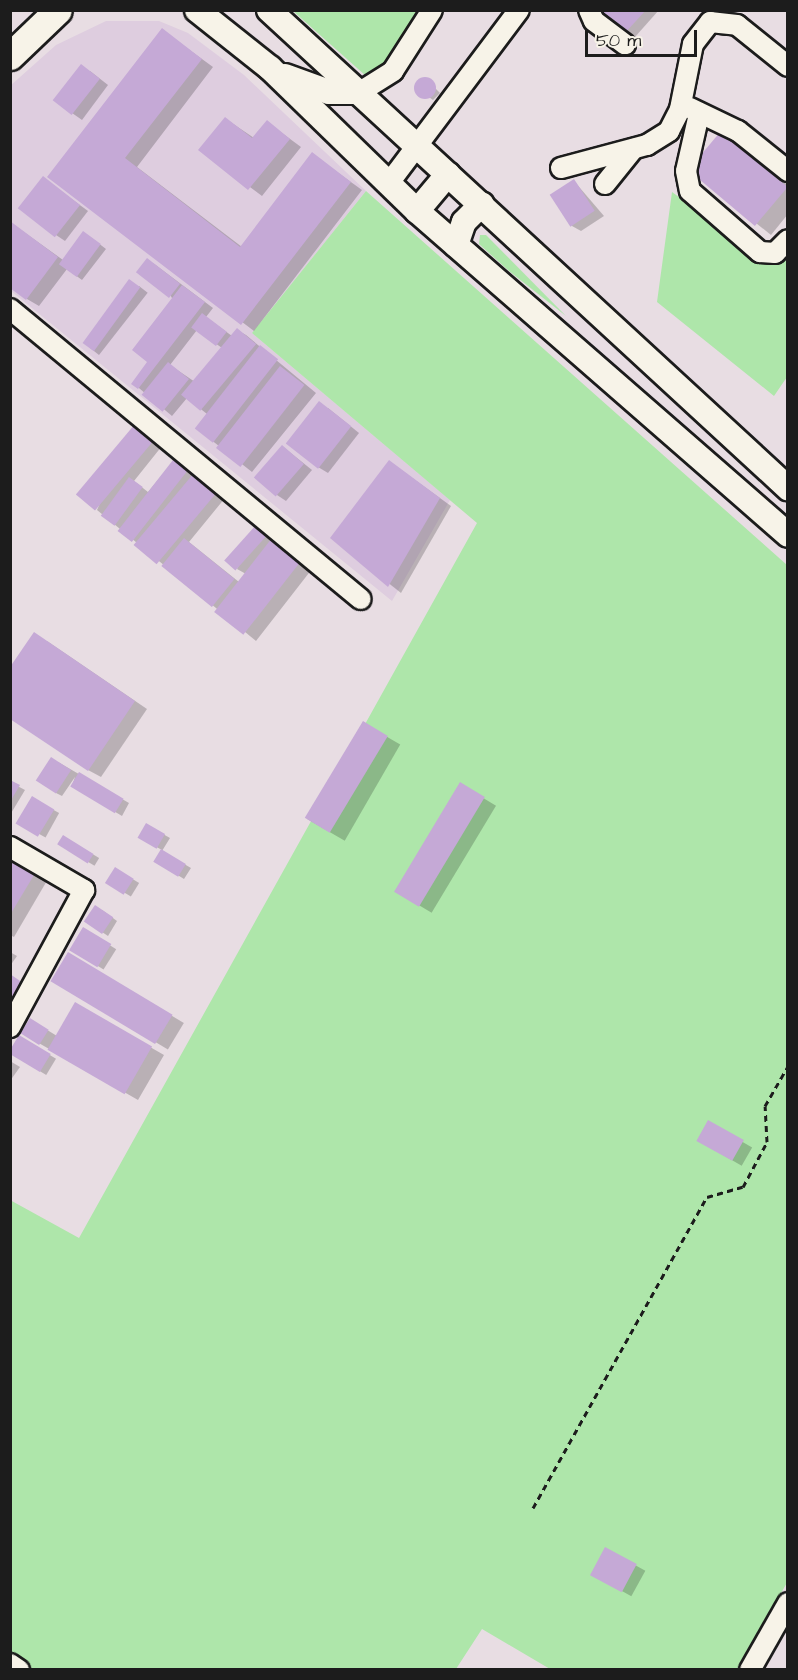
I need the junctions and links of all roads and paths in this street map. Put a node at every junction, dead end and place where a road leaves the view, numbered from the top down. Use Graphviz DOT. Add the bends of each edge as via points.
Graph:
graph roads {
  1 [pos="58,10"];
  2 [pos="197,10"];
  3 [pos="269,10"];
  4 [pos="519,10"];
  5 [pos="589,10"];
  6 [pos="432,15"];
  7 [pos="625,44"];
  8 [pos="10,56"];
  9 [pos="788,66"];
  10 [pos="270,68"];
  11 [pos="360,92"];
  12 [pos="682,100"];
  13 [pos="699,114"];
  14 [pos="419,147"];
  15 [pos="633,149"];
  16 [pos="561,168"];
  17 [pos="788,171"];
  18 [pos="448,174"];
  19 [pos="388,183"];
  20 [pos="605,184"];
  21 [pos="482,204"];
  22 [pos="417,211"];
  23 [pos="788,240"];
  24 [pos="456,246"];
  25 [pos="10,309"];
  26 [pos="788,489"];
  27 [pos="788,535"];
  28 [pos="360,599"];
  29 [pos="10,847"];
  30 [pos="11,1027"];
  31 [pos="788,1066"];
  32 [pos="533,1508"];
  33 [pos="788,1603"];
  34 [pos="10,1664"];
  35 [pos="19,1670"];
  36 [pos="750,1670"];
  1 -- 8 [label="highway"];
  2 -- 10 [label="main road"];
  3 -- 11 [label="main road"];
  4 -- 14 [label="street"];
  5 -- 7 [label="street" via="594,21"];
  6 -- 11 [label="street" via="393,72"];
  9 -- 12 [label="street" via="737,25 710,22 693,44"];
  10 -- 11 [label="main road" via="314,89"];
  10 -- 19 [label="main road"];
  11 -- 14 [label="main road"];
  12 -- 13 [label="street"];
  12 -- 15 [label="street" via="669,131"];
  13 -- 17 [label="street" via="738,131"];
  13 -- 23 [label="street" via="686,171 690,191 759,252 775,253"];
  14 -- 18 [label="main road"];
  14 -- 19 [label="street"];
  15 -- 16 [label="street"];
  15 -- 20 [label="street"];
  18 -- 21 [label="main road"];
  18 -- 22 [label="main road"];
  19 -- 22 [label="main road"];
  21 -- 24 [label="main road" via="464,222"];
  21 -- 26 [label="main road"];
  22 -- 24 [label="main road"];
  24 -- 27 [label="main road"];
  25 -- 28 [label="street"];
  29 -- 30 [label="street" via="84,890"];
  31 -- 32 [label="path" via="765,1106 767,1142 743,1187 708,1197"];
  33 -- 36 [label="street"];
  34 -- 35 [label="street"];
}
